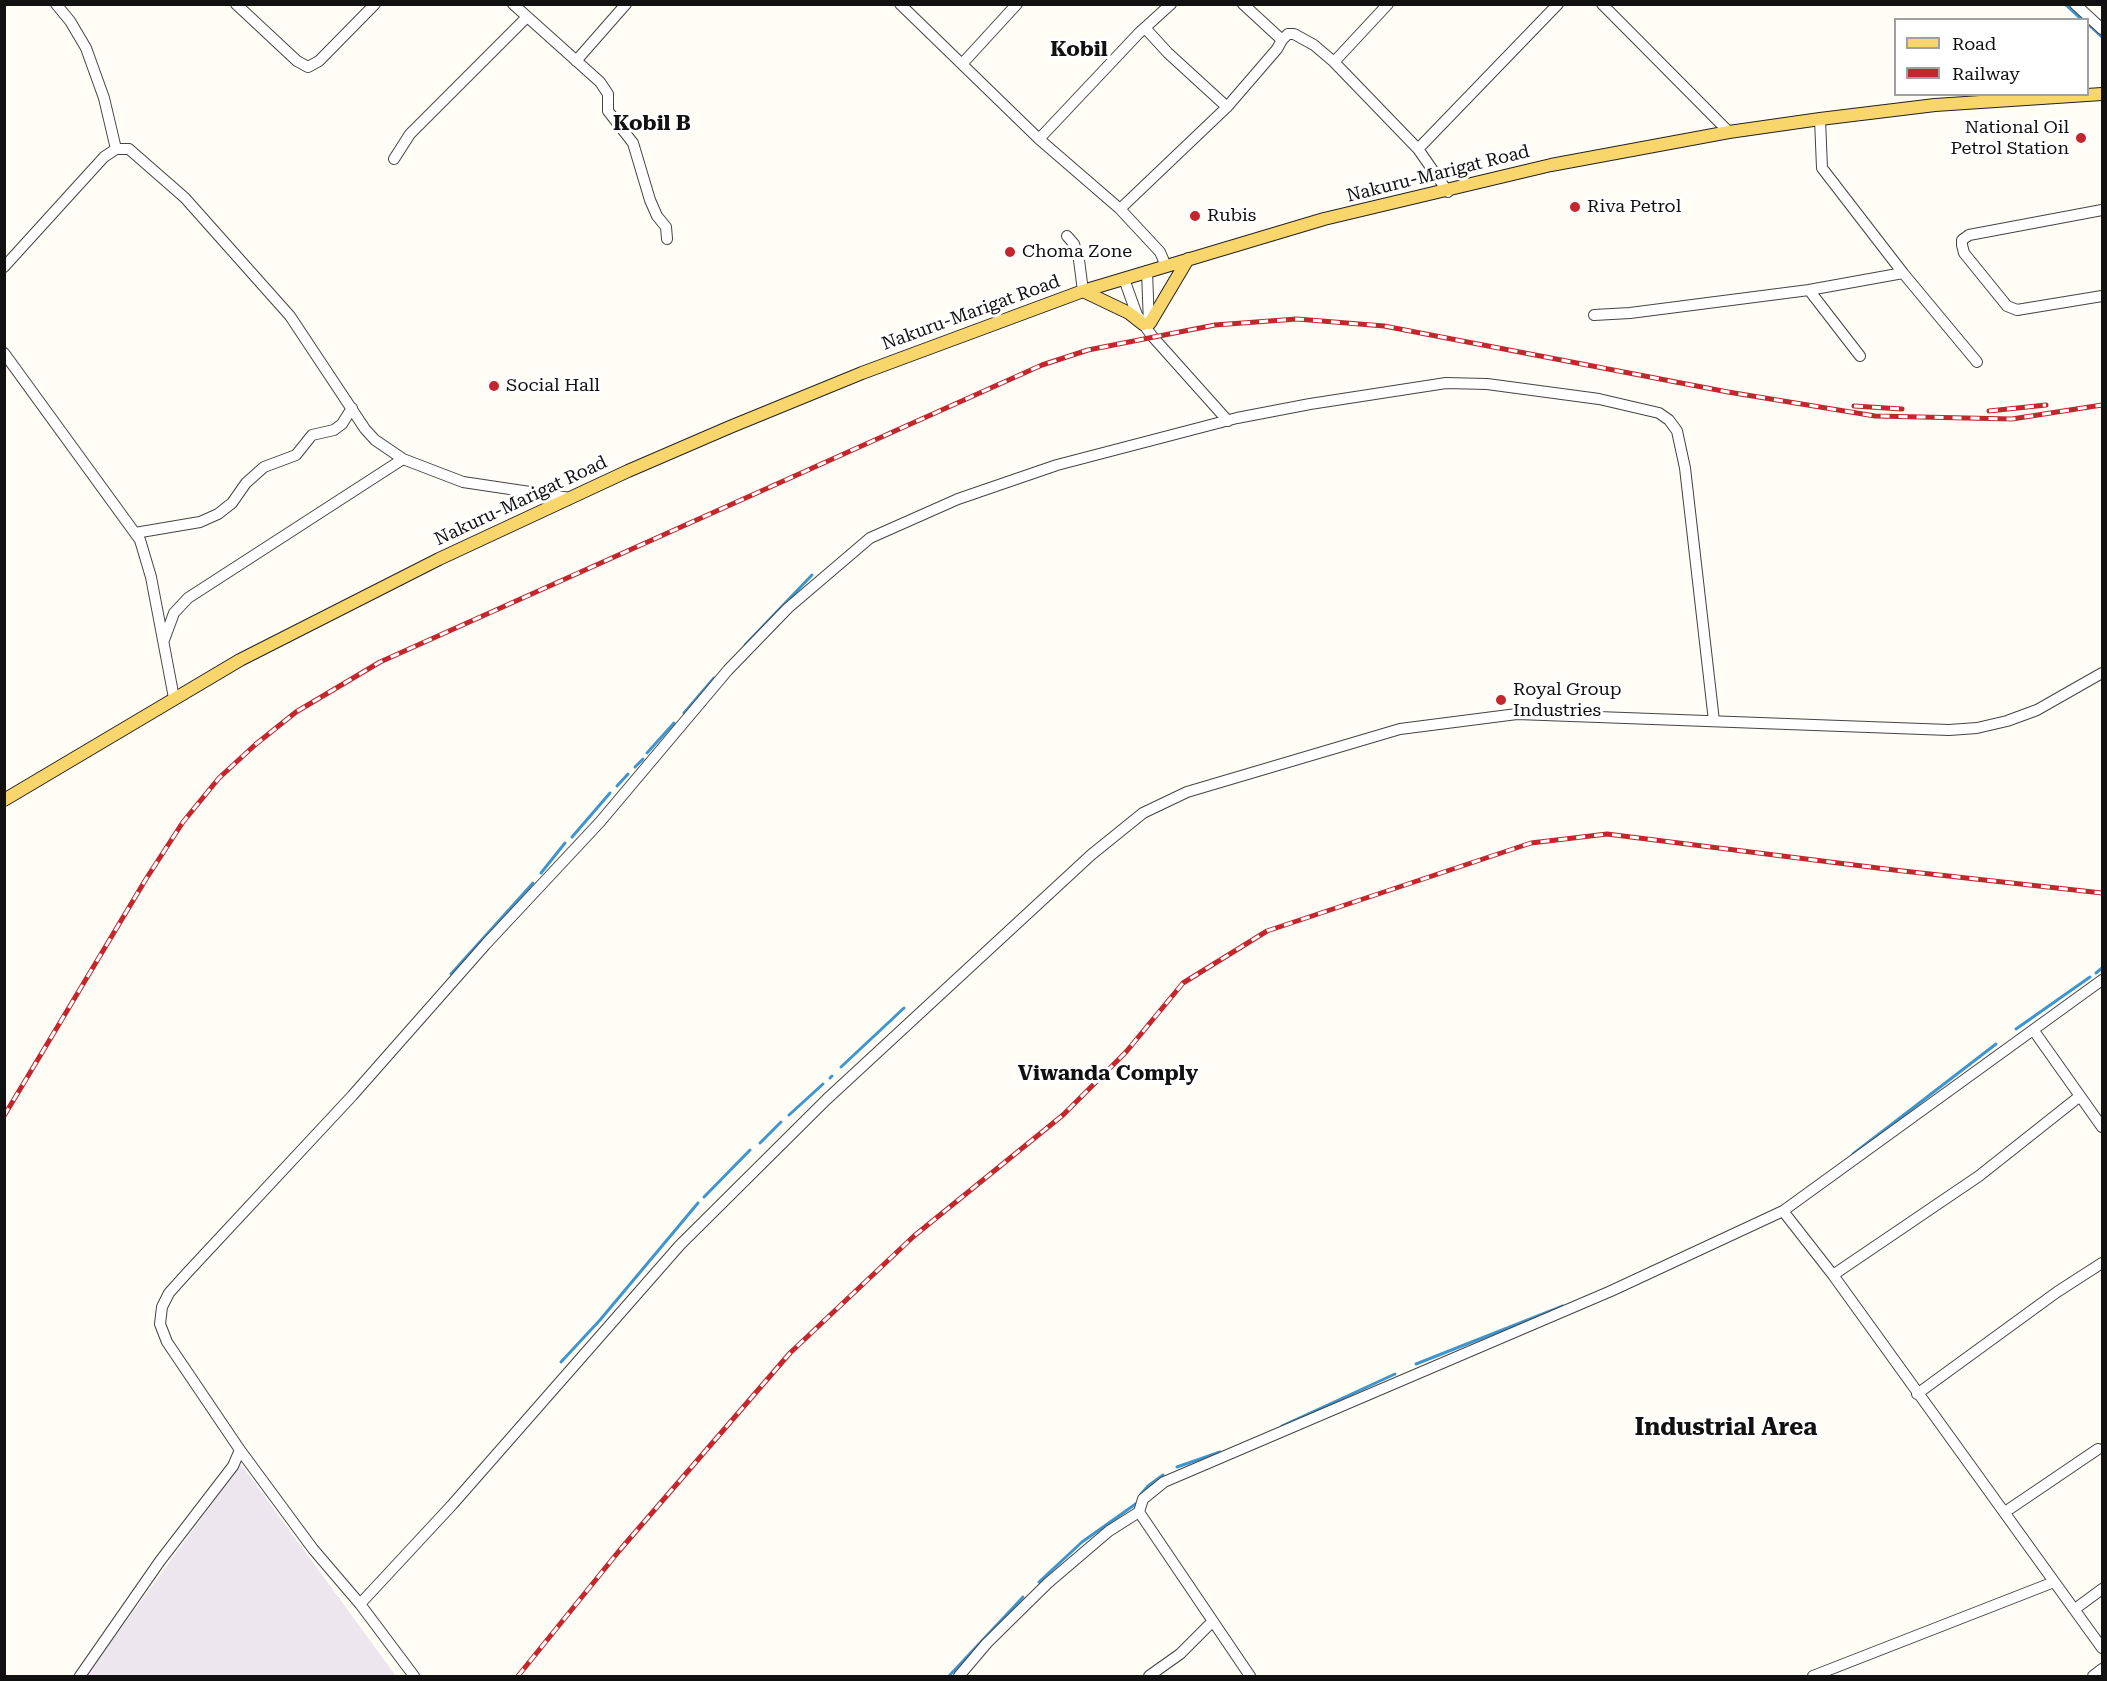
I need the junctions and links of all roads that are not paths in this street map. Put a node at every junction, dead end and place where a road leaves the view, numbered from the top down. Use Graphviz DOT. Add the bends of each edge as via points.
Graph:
graph roads {
  1 [pos="56,4"];
  2 [pos="236,4"];
  3 [pos="375,4"];
  4 [pos="513,4"];
  5 [pos="626,4"];
  6 [pos="900,4"];
  7 [pos="1017,4"];
  8 [pos="1171,4"];
  9 [pos="1243,4"];
  10 [pos="1388,4"];
  11 [pos="1558,4"];
  12 [pos="1602,4"];
  13 [pos="2075,4"];
  14 [pos="526,18"];
  15 [pos="2103,28"];
  16 [pos="1146,29"];
  17 [pos="1282,40"];
  18 [pos="576,61"];
  19 [pos="1334,62"];
  20 [pos="962,63"];
  21 [pos="2072,96"];
  22 [pos="1227,107"];
  23 [pos="1820,119"];
  24 [pos="1730,132"];
  25 [pos="1039,139"];
  26 [pos="116,149"];
  27 [pos="1418,149"];
  28 [pos="394,159"];
  29 [pos="1448,192"];
  30 [pos="1120,209"];
  31 [pos="2103,210"];
  32 [pos="1067,236"];
  33 [pos="667,238"];
  34 [pos="1188,259"];
  35 [pos="1166,266"];
  36 [pos="4,267"];
  37 [pos="1147,271"];
  38 [pos="1903,273"];
  39 [pos="1124,279"];
  40 [pos="1809,290"];
  41 [pos="1083,291"];
  42 [pos="2103,296"];
  43 [pos="1594,315"];
  44 [pos="1147,326"];
  45 [pos="4,352"];
  46 [pos="1860,357"];
  47 [pos="1977,362"];
  48 [pos="352,408"];
  49 [pos="1228,421"];
  50 [pos="403,459"];
  51 [pos="570,498"];
  52 [pos="135,532"];
  53 [pos="164,642"];
  54 [pos="2103,673"];
  55 [pos="174,698"];
  56 [pos="1714,721"];
  57 [pos="4,800"];
  58 [pos="2103,980"];
  59 [pos="2034,1031"];
  60 [pos="2080,1096"];
  61 [pos="2103,1127"];
  62 [pos="1783,1211"];
  63 [pos="2103,1263"];
  64 [pos="1833,1275"];
  65 [pos="1917,1394"];
  66 [pos="2098,1449"];
  67 [pos="240,1450"];
  68 [pos="1139,1512"];
  69 [pos="2006,1512"];
  70 [pos="2054,1582"];
  71 [pos="2103,1589"];
  72 [pos="360,1604"];
  73 [pos="2075,1609"];
  74 [pos="1211,1623"];
  75 [pos="2103,1647"];
  76 [pos="1833,1668"];
  77 [pos="2103,1669"];
  78 [pos="80,1677"];
  79 [pos="414,1677"];
  80 [pos="959,1677"];
  81 [pos="1149,1677"];
  82 [pos="1250,1677"];
  83 [pos="1813,1677"];
  84 [pos="1842,1677"];
  85 [pos="2093,1677"];
  1 -- 26 [label="street" via="86,48 104,98"];
  2 -- 3 [label="street" via="297,62 308,67 319,61"];
  4 -- 14 [label="street"];
  5 -- 18 [label="street"];
  6 -- 20 [label="street"];
  7 -- 20 [label="street"];
  8 -- 16 [label="street"];
  9 -- 17 [label="street"];
  10 -- 19 [label="street"];
  11 -- 27 [label="street"];
  12 -- 24 [label="street"];
  13 -- 15 [label="street"];
  14 -- 18 [label="street"];
  14 -- 28 [label="street" via="410,134"];
  16 -- 22 [label="street"];
  16 -- 25 [label="street"];
  17 -- 19 [label="street" via="1294,34"];
  17 -- 22 [label="street"];
  18 -- 33 [label="street" via="608,94 610,117 633,143 650,200 666,227"];
  19 -- 27 [label="street"];
  20 -- 25 [label="street"];
  21 -- 23 [label="main road, Nakuru-Marigat Road" via="1935,105"];
  22 -- 30 [label="street"];
  23 -- 24 [label="main road, Nakuru-Marigat Road"];
  23 -- 38 [label="street" via="1822,168"];
  24 -- 29 [label="main road, Nakuru-Marigat Road" via="1551,165"];
  25 -- 30 [label="street"];
  26 -- 36 [label="street" via="104,157"];
  26 -- 48 [label="street" via="129,149 136,154 228,244 290,316"];
  27 -- 29 [label="street"];
  29 -- 34 [label="main road, Nakuru-Marigat Road" via="1324,219"];
  30 -- 35 [label="street" via="1160,252"];
  31 -- 42 [label="street" via="1969,235 1962,245 1964,253 2007,306 2017,310"];
  32 -- 41 [label="street" via="1079,260"];
  34 -- 35 [label="main road, Nakuru-Marigat Road"];
  34 -- 44 [label="main road"];
  35 -- 37 [label="main road, Nakuru-Marigat Road"];
  37 -- 39 [label="main road, Nakuru-Marigat Road"];
  37 -- 44 [label="street"];
  38 -- 40 [label="street"];
  38 -- 47 [label="street"];
  39 -- 41 [label="main road, Nakuru-Marigat Road"];
  39 -- 44 [label="street" via="1132,304"];
  40 -- 43 [label="street"];
  40 -- 46 [label="street"];
  41 -- 44 [label="main road"];
  41 -- 51 [label="main road, Nakuru-Marigat Road" via="862,373"];
  44 -- 49 [label="street"];
  45 -- 52 [label="street"];
  48 -- 50 [label="street" via="375,440"];
  48 -- 52 [label="street" via="334,430 312,435 296,455 264,467 218,514 200,522"];
  49 -- 56 [label="street" via="1446,383 1487,384 1599,399 1663,415 1677,431 1686,468"];
  49 -- 67 [label="street" via="1036,471 884,531 833,567 728,670 600,822 169,1293 160,1324 167,1342"];
  50 -- 51 [label="street" via="463,482"];
  50 -- 53 [label="street" via="188,598 174,613"];
  51 -- 55 [label="main road, Nakuru-Marigat Road" via="382,587"];
  52 -- 53 [label="street" via="151,577"];
  53 -- 55 [label="street"];
  54 -- 56 [label="street" via="2037,710 1977,728"];
  55 -- 57 [label="main road, Nakuru-Marigat Road"];
  56 -- 72 [label="street" via="1516,714 1400,729 1187,792 1143,813 1091,855 828,1099 680,1245"];
  58 -- 59 [label="street"];
  59 -- 60 [label="street"];
  59 -- 62 [label="street"];
  60 -- 61 [label="street"];
  60 -- 64 [label="street" via="1979,1176"];
  62 -- 64 [label="street"];
  62 -- 68 [label="street" via="1611,1291 1164,1482 1143,1499"];
  63 -- 65 [label="street"];
  64 -- 65 [label="street"];
  65 -- 69 [label="street"];
  66 -- 69 [label="street"];
  67 -- 72 [label="street" via="313,1549"];
  67 -- 78 [label="street" via="233,1466"];
  68 -- 74 [label="street"];
  68 -- 80 [label="street" via="1065,1568 987,1643"];
  69 -- 70 [label="street"];
  70 -- 73 [label="street"];
  70 -- 76 [label="street"];
  71 -- 73 [label="street"];
  72 -- 79 [label="street"];
  73 -- 75 [label="street"];
  74 -- 81 [label="street" via="1180,1654"];
  74 -- 82 [label="street"];
  76 -- 83 [label="street"];
  76 -- 84 [label="street"];
  77 -- 85 [label="street"];
}
